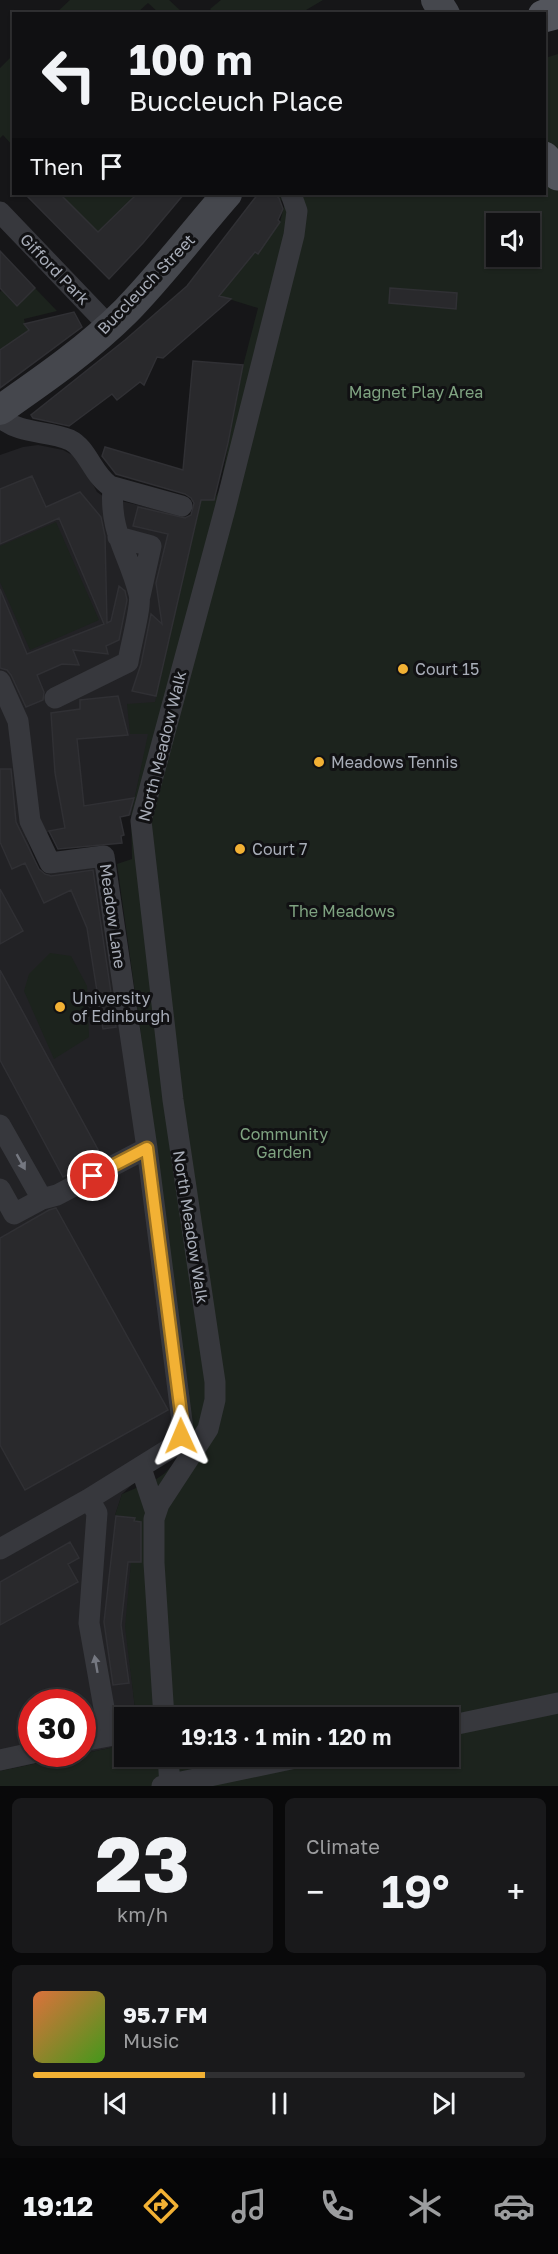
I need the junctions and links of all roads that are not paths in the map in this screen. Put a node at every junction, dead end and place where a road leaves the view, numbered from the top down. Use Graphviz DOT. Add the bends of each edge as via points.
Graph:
graph roads {
  1 [pos="546,160"];
  2 [pos="558,174"];
  3 [pos="226,195"];
  4 [pos="291,195"];
  5 [pos="0,212"];
  6 [pos="109,326"];
  7 [pos="0,410"];
  8 [pos="0,417"];
  9 [pos="113,487"];
  10 [pos="182,506"];
  11 [pos="0,681"];
  12 [pos="55,698"];
  13 [pos="0,1125"];
  14 [pos="147,1148"];
  15 [pos="0,1189"];
  16 [pos="42,1199"];
  17 [pos="141,1468"];
  18 [pos="89,1499"];
  19 [pos="156,1510"];
  20 [pos="0,1549"];
  21 [pos="558,1703"];
  22 [pos="163,1707"];
  23 [pos="459,1724"];
  24 [pos="96,1739"];
  25 [pos="18,1756"];
  26 [pos="0,1760"];
  27 [pos="168,1767"];
  28 [pos="253,1767"];
  29 [pos="167,1785"];
  1 -- 2 [label="main road"];
  3 -- 6 [label="street, Buccleuch Street" via="169,264"];
  4 -- 19 [label="street, North Meadow Walk" via="297,211 294,235 141,821 173,1100 215,1391 208,1428"];
  5 -- 6 [label="street, Gifford Park"];
  6 -- 7 [label="street, Buccleuch Street"];
  8 -- 9 [label="street" via="15,427 73,442 102,480"];
  9 -- 10 [label="street"];
  9 -- 12 [label="street" via="112,517 140,596 128,662"];
  11 -- 14 [label="street, Meadow Lane" via="18,721 30,821 50,863 104,856"];
  13 -- 16 [label="street, one-way"];
  14 -- 16 [label="street"];
  14 -- 17 [label="street" via="183,1429 176,1443"];
  15 -- 16 [label="street" via="14,1214"];
  17 -- 18 [label="street"];
  17 -- 19 [label="street"];
  18 -- 20 [label="street"];
  24 -- 18 [label="street, one-way" via="109,1736 89,1623 97,1513"];
  19 -- 22 [label="street" via="154,1563"];
  21 -- 23 [label="street"];
  25 -- 26 [label="street"];
  27 -- 29 [label="street"];
  28 -- 29 [label="street"];
}
